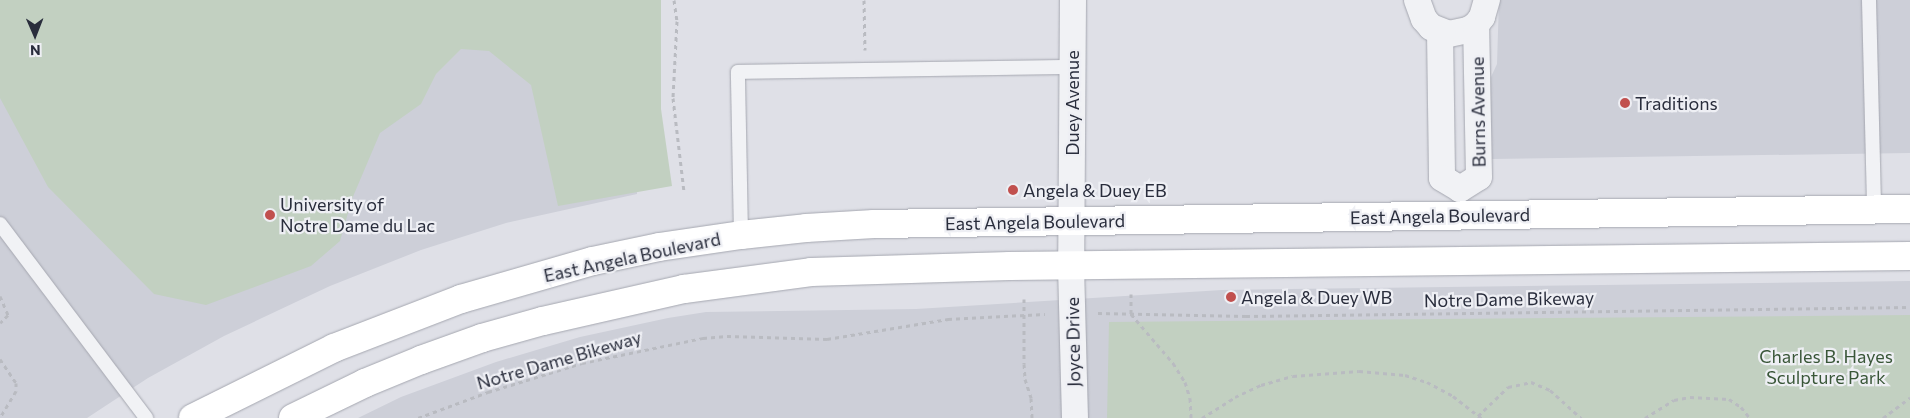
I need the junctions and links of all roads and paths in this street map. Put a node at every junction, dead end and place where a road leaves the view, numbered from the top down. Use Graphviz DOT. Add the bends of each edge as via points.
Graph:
graph roads {
  1 [pos="674,0"];
  2 [pos="864,0"];
  3 [pos="1074,0"];
  4 [pos="1417,0"];
  5 [pos="1487,0"];
  6 [pos="1869,0"];
  7 [pos="1476,25"];
  8 [pos="1440,32"];
  9 [pos="865,59"];
  10 [pos="1073,67"];
  11 [pos="1460,189"];
  12 [pos="684,192"];
  13 [pos="1910,209"];
  14 [pos="1874,210"];
  15 [pos="1461,216"];
  16 [pos="1071,221"];
  17 [pos="0,224"];
  18 [pos="741,235"];
  19 [pos="1910,256"];
  20 [pos="1072,266"];
  21 [pos="1131,294"];
  22 [pos="0,296"];
  23 [pos="1024,299"];
  24 [pos="1910,307"];
  25 [pos="1109,313"];
  26 [pos="1038,314"];
  27 [pos="1131,314"];
  28 [pos="1024,315"];
  29 [pos="0,323"];
  30 [pos="0,359"];
  31 [pos="1910,398"];
  32 [pos="1479,417"];
  33 [pos="0,418"];
  34 [pos="146,418"];
  35 [pos="193,418"];
  36 [pos="293,418"];
  37 [pos="418,418"];
  38 [pos="1032,418"];
  39 [pos="1075,418"];
  40 [pos="1191,418"];
  41 [pos="1202,418"];
  42 [pos="1581,418"];
  43 [pos="1645,418"];
  44 [pos="1750,418"];
  45 [pos="1883,418"];
  1 -- 12 [label="path" via="677,21 673,98"];
  2 -- 9 [label="path"];
  3 -- 10 [label="street, Duey Avenue"];
  4 -- 8 [label="street" via="1424,19"];
  5 -- 7 [label="street"];
  6 -- 14 [label="lane"];
  7 -- 8 [label="street" via="1458,33"];
  7 -- 11 [label="street, Burns Avenue" via="1479,176"];
  8 -- 11 [label="street, Burns Avenue" via="1442,178"];
  10 -- 16 [label="street, Duey Avenue"];
  10 -- 18 [label="lane" via="738,72"];
  11 -- 15 [label="street, Burns Avenue"];
  13 -- 14 [label="main road, East Angela Boulevard"];
  14 -- 15 [label="main road, East Angela Boulevard"];
  15 -- 16 [label="main road, East Angela Boulevard"];
  16 -- 18 [label="main road, East Angela Boulevard" via="874,224"];
  16 -- 20 [label="street, Duey Avenue"];
  17 -- 34 [label="lane"];
  18 -- 35 [label="main road, East Angela Boulevard" via="593,261 461,299 334,348"];
  19 -- 20 [label="main road"];
  20 -- 36 [label="main road" via="811,272 674,291 482,338 365,383"];
  20 -- 39 [label="street, Joyce Drive"];
  21 -- 27 [label="path"];
  22 -- 29 [label="path" via="8,314"];
  23 -- 28 [label="path"];
  24 -- 27 [label="path, Notre Dame Bikeway" via="1344,315"];
  25 -- 27 [label="path, Notre Dame Bikeway"];
  26 -- 28 [label="path, Notre Dame Bikeway"];
  27 -- 40 [label="path" via="1173,362 1185,382"];
  28 -- 37 [label="path, Notre Dame Bikeway" via="948,319 827,339 726,336 696,340 582,364 488,392"];
  28 -- 38 [label="path" via="1025,379 1031,398"];
  30 -- 33 [label="path" via="16,383 16,391"];
  31 -- 45 [label="path"];
  32 -- 41 [label="path" via="1427,382 1405,375 1359,372 1293,376 1261,385"];
  32 -- 42 [label="path" via="1508,387 1531,382 1550,390"];
  43 -- 44 [label="path" via="1674,400 1690,396 1729,399"];
}
